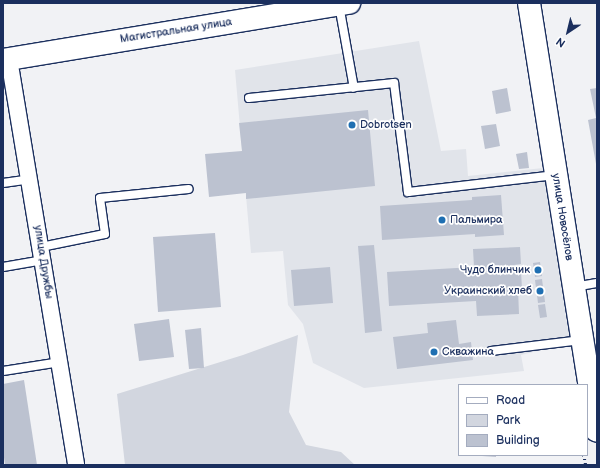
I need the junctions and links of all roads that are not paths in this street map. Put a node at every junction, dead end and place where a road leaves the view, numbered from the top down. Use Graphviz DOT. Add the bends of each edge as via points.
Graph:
graph roads {
  1 [pos="529,3"];
  2 [pos="344,4"];
  3 [pos="6,60"];
  4 [pos="354,88"];
  5 [pos="249,98"];
  6 [pos="556,175"];
  7 [pos="30,179"];
  8 [pos="3,183"];
  9 [pos="189,189"];
  10 [pos="42,253"];
  11 [pos="3,267"];
  12 [pos="597,283"];
  13 [pos="573,287"];
  14 [pos="582,340"];
  15 [pos="491,352"];
  16 [pos="60,362"];
  17 [pos="3,371"];
  18 [pos="597,431"];
  19 [pos="76,465"];
  1 -- 6 [label="main road, улица Новосёлов"];
  2 -- 3 [label="main road, Магистральная улица"];
  2 -- 4 [label="lane"];
  3 -- 7 [label="street, улица Дружбы"];
  4 -- 5 [label="lane"];
  4 -- 6 [label="lane" via="394,83 408,192"];
  6 -- 13 [label="main road, улица Новосёлов"];
  7 -- 8 [label="lane"];
  7 -- 10 [label="street, улица Дружбы"];
  9 -- 10 [label="lane" via="100,198 105,234"];
  10 -- 11 [label="lane"];
  10 -- 16 [label="street, улица Дружбы"];
  12 -- 13 [label="lane"];
  13 -- 14 [label="main road, улица Новосёлов"];
  14 -- 15 [label="lane"];
  14 -- 18 [label="main road, улица Новосёлов"];
  16 -- 17 [label="lane"];
  16 -- 19 [label="street, улица Дружбы"];
}
